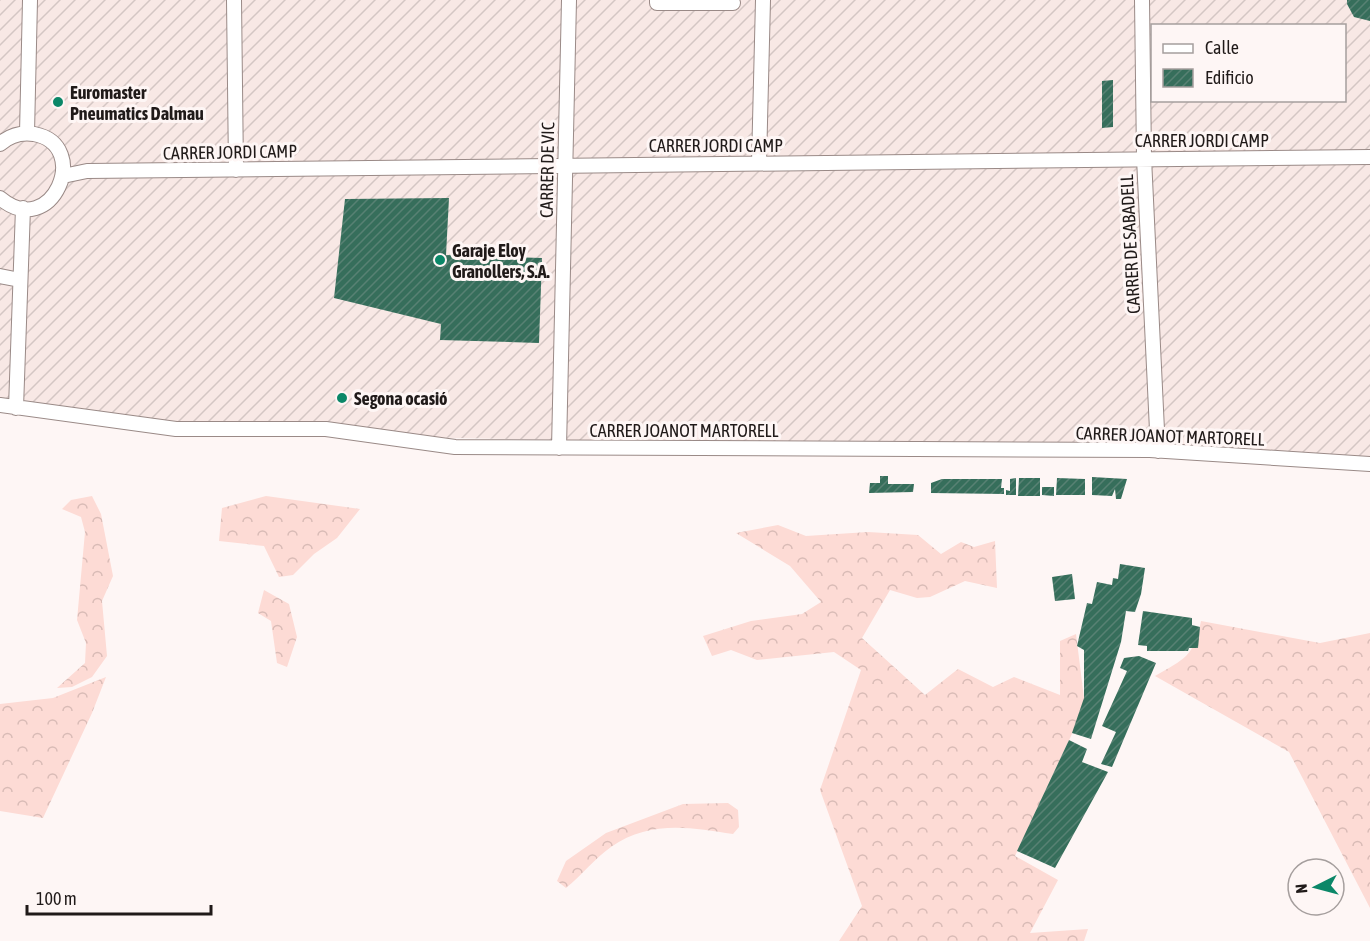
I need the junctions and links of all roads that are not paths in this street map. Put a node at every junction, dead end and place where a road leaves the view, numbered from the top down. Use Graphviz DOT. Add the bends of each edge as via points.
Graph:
graph roads {
  1 [pos="30,0"];
  2 [pos="234,0"];
  3 [pos="569,0"];
  4 [pos="657,0"];
  5 [pos="763,0"];
  6 [pos="1142,0"];
  7 [pos="733,3"];
  8 [pos="27,133"];
  9 [pos="2,140"];
  10 [pos="1370,157"];
  11 [pos="1144,158"];
  12 [pos="759,163"];
  13 [pos="565,164"];
  14 [pos="236,170"];
  15 [pos="63,176"];
  16 [pos="0,198"];
  17 [pos="23,208"];
  18 [pos="0,276"];
  19 [pos="20,280"];
  20 [pos="0,405"];
  21 [pos="16,408"];
  22 [pos="559,448"];
  23 [pos="1158,451"];
  24 [pos="1370,465"];
  1 -- 8 [label="street"];
  2 -- 14 [label="street"];
  3 -- 13 [label="street, CARRER DE VIC"];
  4 -- 7 [label="street"];
  5 -- 12 [label="street"];
  6 -- 11 [label="street, CARRER DE SABADELL"];
  8 -- 9 [label="street"];
  8 -- 15 [label="street" via="50,142 63,163"];
  10 -- 11 [label="street, CARRER JORDI CAMP"];
  11 -- 12 [label="street, CARRER JORDI CAMP"];
  11 -- 23 [label="street, CARRER DE SABADELL"];
  12 -- 13 [label="street, CARRER JORDI CAMP"];
  13 -- 14 [label="street, CARRER JORDI CAMP"];
  13 -- 22 [label="street, CARRER DE VIC"];
  14 -- 15 [label="street, CARRER JORDI CAMP" via="87,171"];
  15 -- 17 [label="street" via="54,196 34,208"];
  16 -- 17 [label="street"];
  17 -- 19 [label="street"];
  18 -- 19 [label="street"];
  19 -- 21 [label="street"];
  20 -- 21 [label="street, CARRER JOANOT MARTORELL"];
  21 -- 22 [label="street, CARRER JOANOT MARTORELL" via="176,429 326,429 455,447"];
  22 -- 23 [label="street, CARRER JOANOT MARTORELL"];
  23 -- 24 [label="street, CARRER JOANOT MARTORELL"];
}
